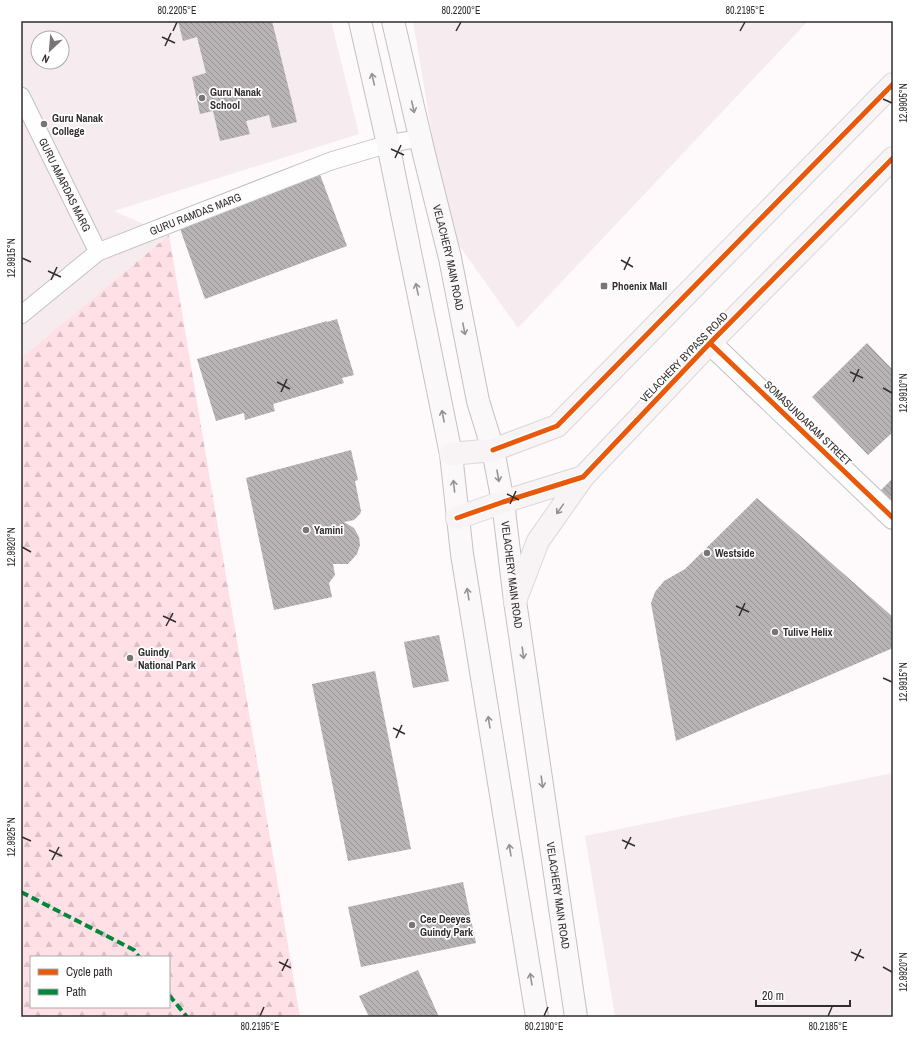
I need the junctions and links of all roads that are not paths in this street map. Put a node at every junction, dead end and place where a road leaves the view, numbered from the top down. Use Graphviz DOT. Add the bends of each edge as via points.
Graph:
graph roads {
  1 [pos="360,21"];
  2 [pos="393,21"];
  3 [pos="893,84"];
  4 [pos="21,96"];
  5 [pos="420,138"];
  6 [pos="388,144"];
  7 [pos="892,159"];
  8 [pos="98,252"];
  9 [pos="21,315"];
  10 [pos="710,343"];
  11 [pos="493,450"];
  12 [pos="450,454"];
  13 [pos="583,477"];
  14 [pos="503,502"];
  15 [pos="457,518"];
  16 [pos="893,518"];
  17 [pos="515,601"];
  18 [pos="537,1017"];
  19 [pos="576,1017"];
  6 -- 1 [label="main road, one-way"];
  2 -- 5 [label="main road, VELACHERY MAIN ROAD, one-way"];
  3 -- 11 [label="main road" via="558,426"];
  4 -- 8 [label="lane, GURU AMARDAS MARG"];
  5 -- 6 [label="lane, GURU RAMDAS MARG"];
  5 -- 11 [label="main road, VELACHERY MAIN ROAD, one-way" via="450,258 478,401"];
  6 -- 8 [label="lane, GURU RAMDAS MARG" via="331,161"];
  12 -- 6 [label="main road, one-way"];
  7 -- 10 [label="main road, VELACHERY BYPASS ROAD"];
  8 -- 9 [label="lane, GURU RAMDAS MARG"];
  10 -- 13 [label="main road, VELACHERY BYPASS ROAD"];
  10 -- 16 [label="street, SOMASUNDARAM STREET"];
  11 -- 12 [label="main road"];
  11 -- 14 [label="main road, VELACHERY MAIN ROAD, one-way"];
  15 -- 12 [label="main road, one-way"];
  13 -- 14 [label="main road, VELACHERY BYPASS ROAD"];
  13 -- 17 [label="main road, one-way" via="538,541"];
  14 -- 15 [label="main road, VELACHERY BYPASS ROAD"];
  14 -- 17 [label="main road, VELACHERY MAIN ROAD"];
  18 -- 15 [label="main road, one-way"];
  17 -- 19 [label="main road, VELACHERY MAIN ROAD, one-way"];
}
